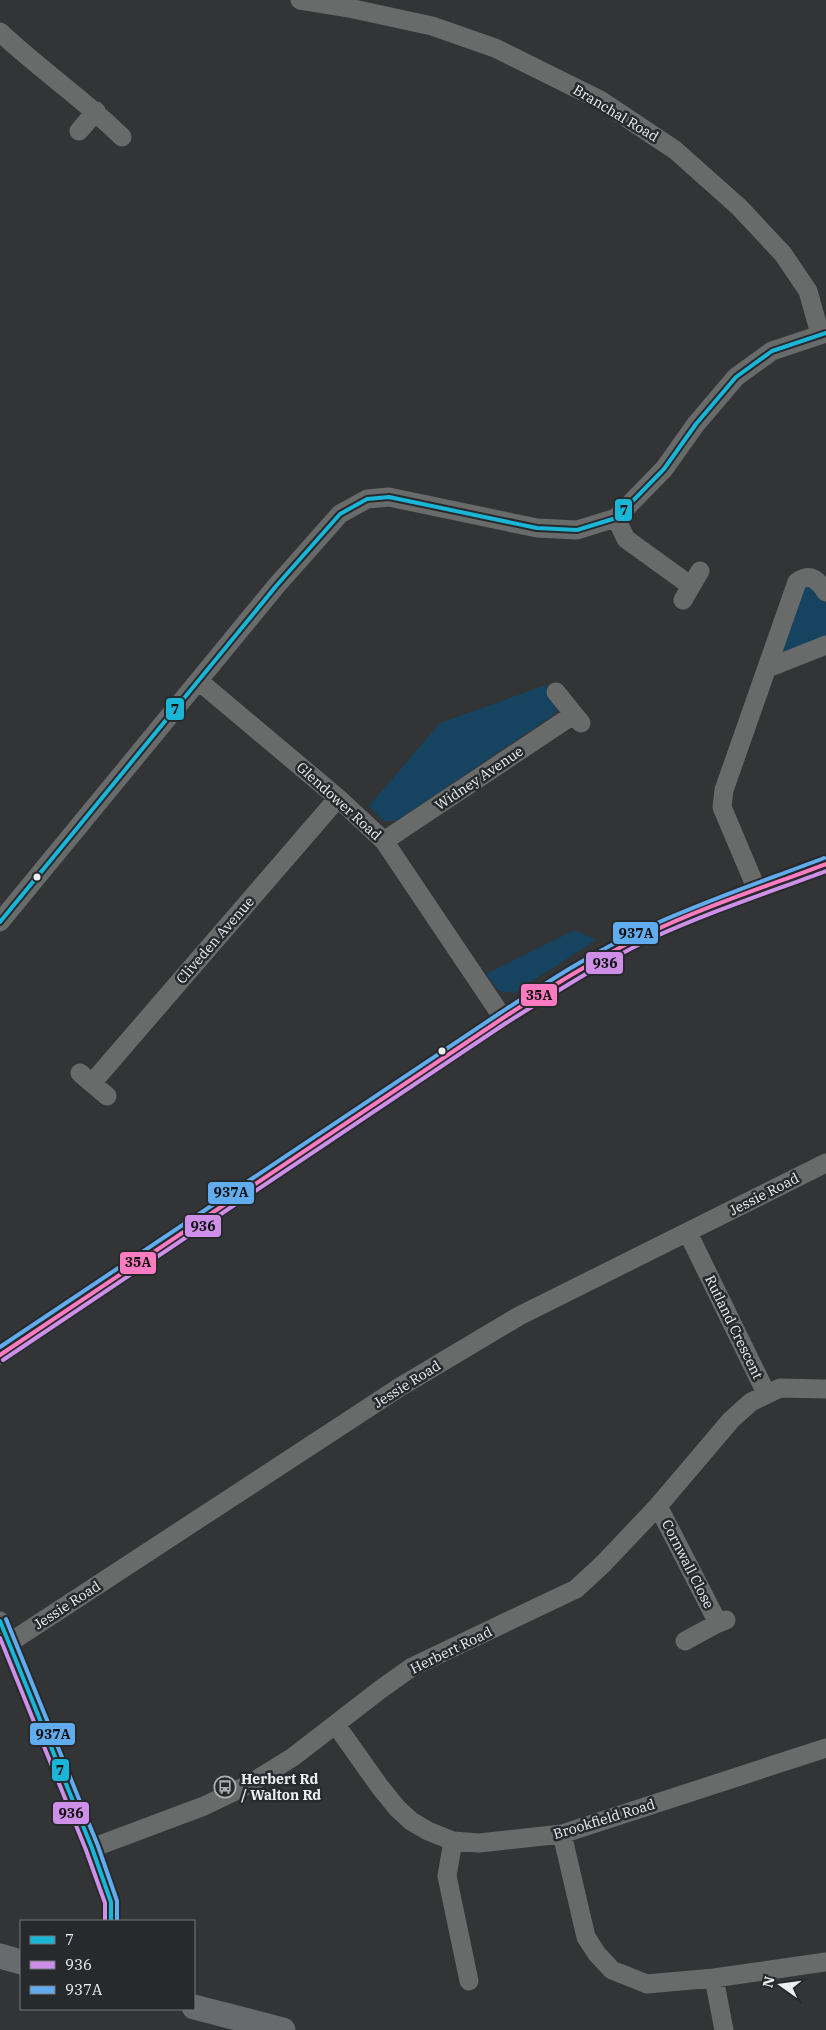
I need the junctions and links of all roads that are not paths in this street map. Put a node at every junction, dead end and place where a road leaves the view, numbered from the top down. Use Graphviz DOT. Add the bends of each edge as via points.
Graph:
graph roads {
  1 [pos="300,0"];
  2 [pos="0,32"];
  3 [pos="96,111"];
  4 [pos="79,131"];
  5 [pos="122,137"];
  6 [pos="823,334"];
  7 [pos="616,518"];
  8 [pos="691,586"];
  9 [pos="826,592"];
  10 [pos="826,645"];
  11 [pos="768,668"];
  12 [pos="200,682"];
  13 [pos="556,692"];
  14 [pos="338,798"];
  15 [pos="384,841"];
  16 [pos="826,864"];
  17 [pos="757,890"];
  18 [pos="2,917"];
  19 [pos="504,1018"];
  20 [pos="107,1096"];
  21 [pos="826,1163"];
  22 [pos="688,1232"];
  23 [pos="0,1355"];
  24 [pos="826,1389"];
  25 [pos="766,1394"];
  26 [pos="658,1506"];
  27 [pos="0,1621"];
  28 [pos="685,1641"];
  29 [pos="9,1643"];
  30 [pos="336,1725"];
  31 [pos="826,1748"];
  32 [pos="562,1834"];
  33 [pos="453,1841"];
  34 [pos="92,1848"];
  35 [pos="112,1920"];
  36 [pos="0,1956"];
  37 [pos="20,1962"];
  38 [pos="826,1962"];
  39 [pos="714,1978"];
  40 [pos="470,1981"];
  41 [pos="195,2007"];
  42 [pos="282,2030"];
  43 [pos="724,2030"];
  1 -- 6 [label="street, Branchal Road" via="432,26 495,48 600,100 675,150 739,207 783,254 808,291"];
  2 -- 3 [label="street"];
  3 -- 4 [label="street"];
  3 -- 5 [label="street"];
  6 -- 7 [label="street" via="772,351 736,377 696,424 664,469"];
  7 -- 8 [label="street" via="626,539"];
  7 -- 12 [label="street" via="577,530 537,528 390,497 367,499 340,514"];
  9 -- 11 [label="street" via="812,577 807,576 797,582"];
  10 -- 11 [label="street"];
  11 -- 17 [label="street" via="722,800 722,807"];
  12 -- 14 [label="street, Glendower Road"];
  12 -- 18 [label="street"];
  13 -- 15 [label="street, Widney Avenue" via="577,719"];
  14 -- 15 [label="street, Glendower Road"];
  14 -- 20 [label="street, Cliveden Avenue" via="86,1078"];
  15 -- 19 [label="street, Glendower Road"];
  16 -- 17 [label="street"];
  17 -- 19 [label="street" via="622,946"];
  19 -- 23 [label="street"];
  21 -- 22 [label="street, Jessie Road"];
  22 -- 25 [label="street, Rutland Crescent"];
  22 -- 29 [label="street, Jessie Road" via="518,1316 417,1377"];
  24 -- 25 [label="street, Rutland Crescent" via="780,1388"];
  25 -- 26 [label="street, Herbert Road" via="751,1402 731,1420"];
  26 -- 28 [label="street, Cornwall Close" via="722,1621"];
  26 -- 30 [label="street, Herbert Road" via="576,1589 412,1668"];
  27 -- 29 [label="street"];
  29 -- 34 [label="street"];
  30 -- 33 [label="street, Brookfield Road" via="397,1808 411,1821"];
  30 -- 34 [label="street, Herbert Road" via="246,1786 204,1806"];
  31 -- 32 [label="street, Brookfield Road"];
  32 -- 33 [label="street, Brookfield Road" via="479,1844"];
  32 -- 39 [label="street" via="586,1937 612,1970 647,1984"];
  33 -- 40 [label="street" via="447,1876"];
  34 -- 35 [label="street" via="111,1902"];
  36 -- 37 [label="main road"];
  38 -- 39 [label="street"];
  39 -- 43 [label="street"];
  41 -- 42 [label="main road"];
}
